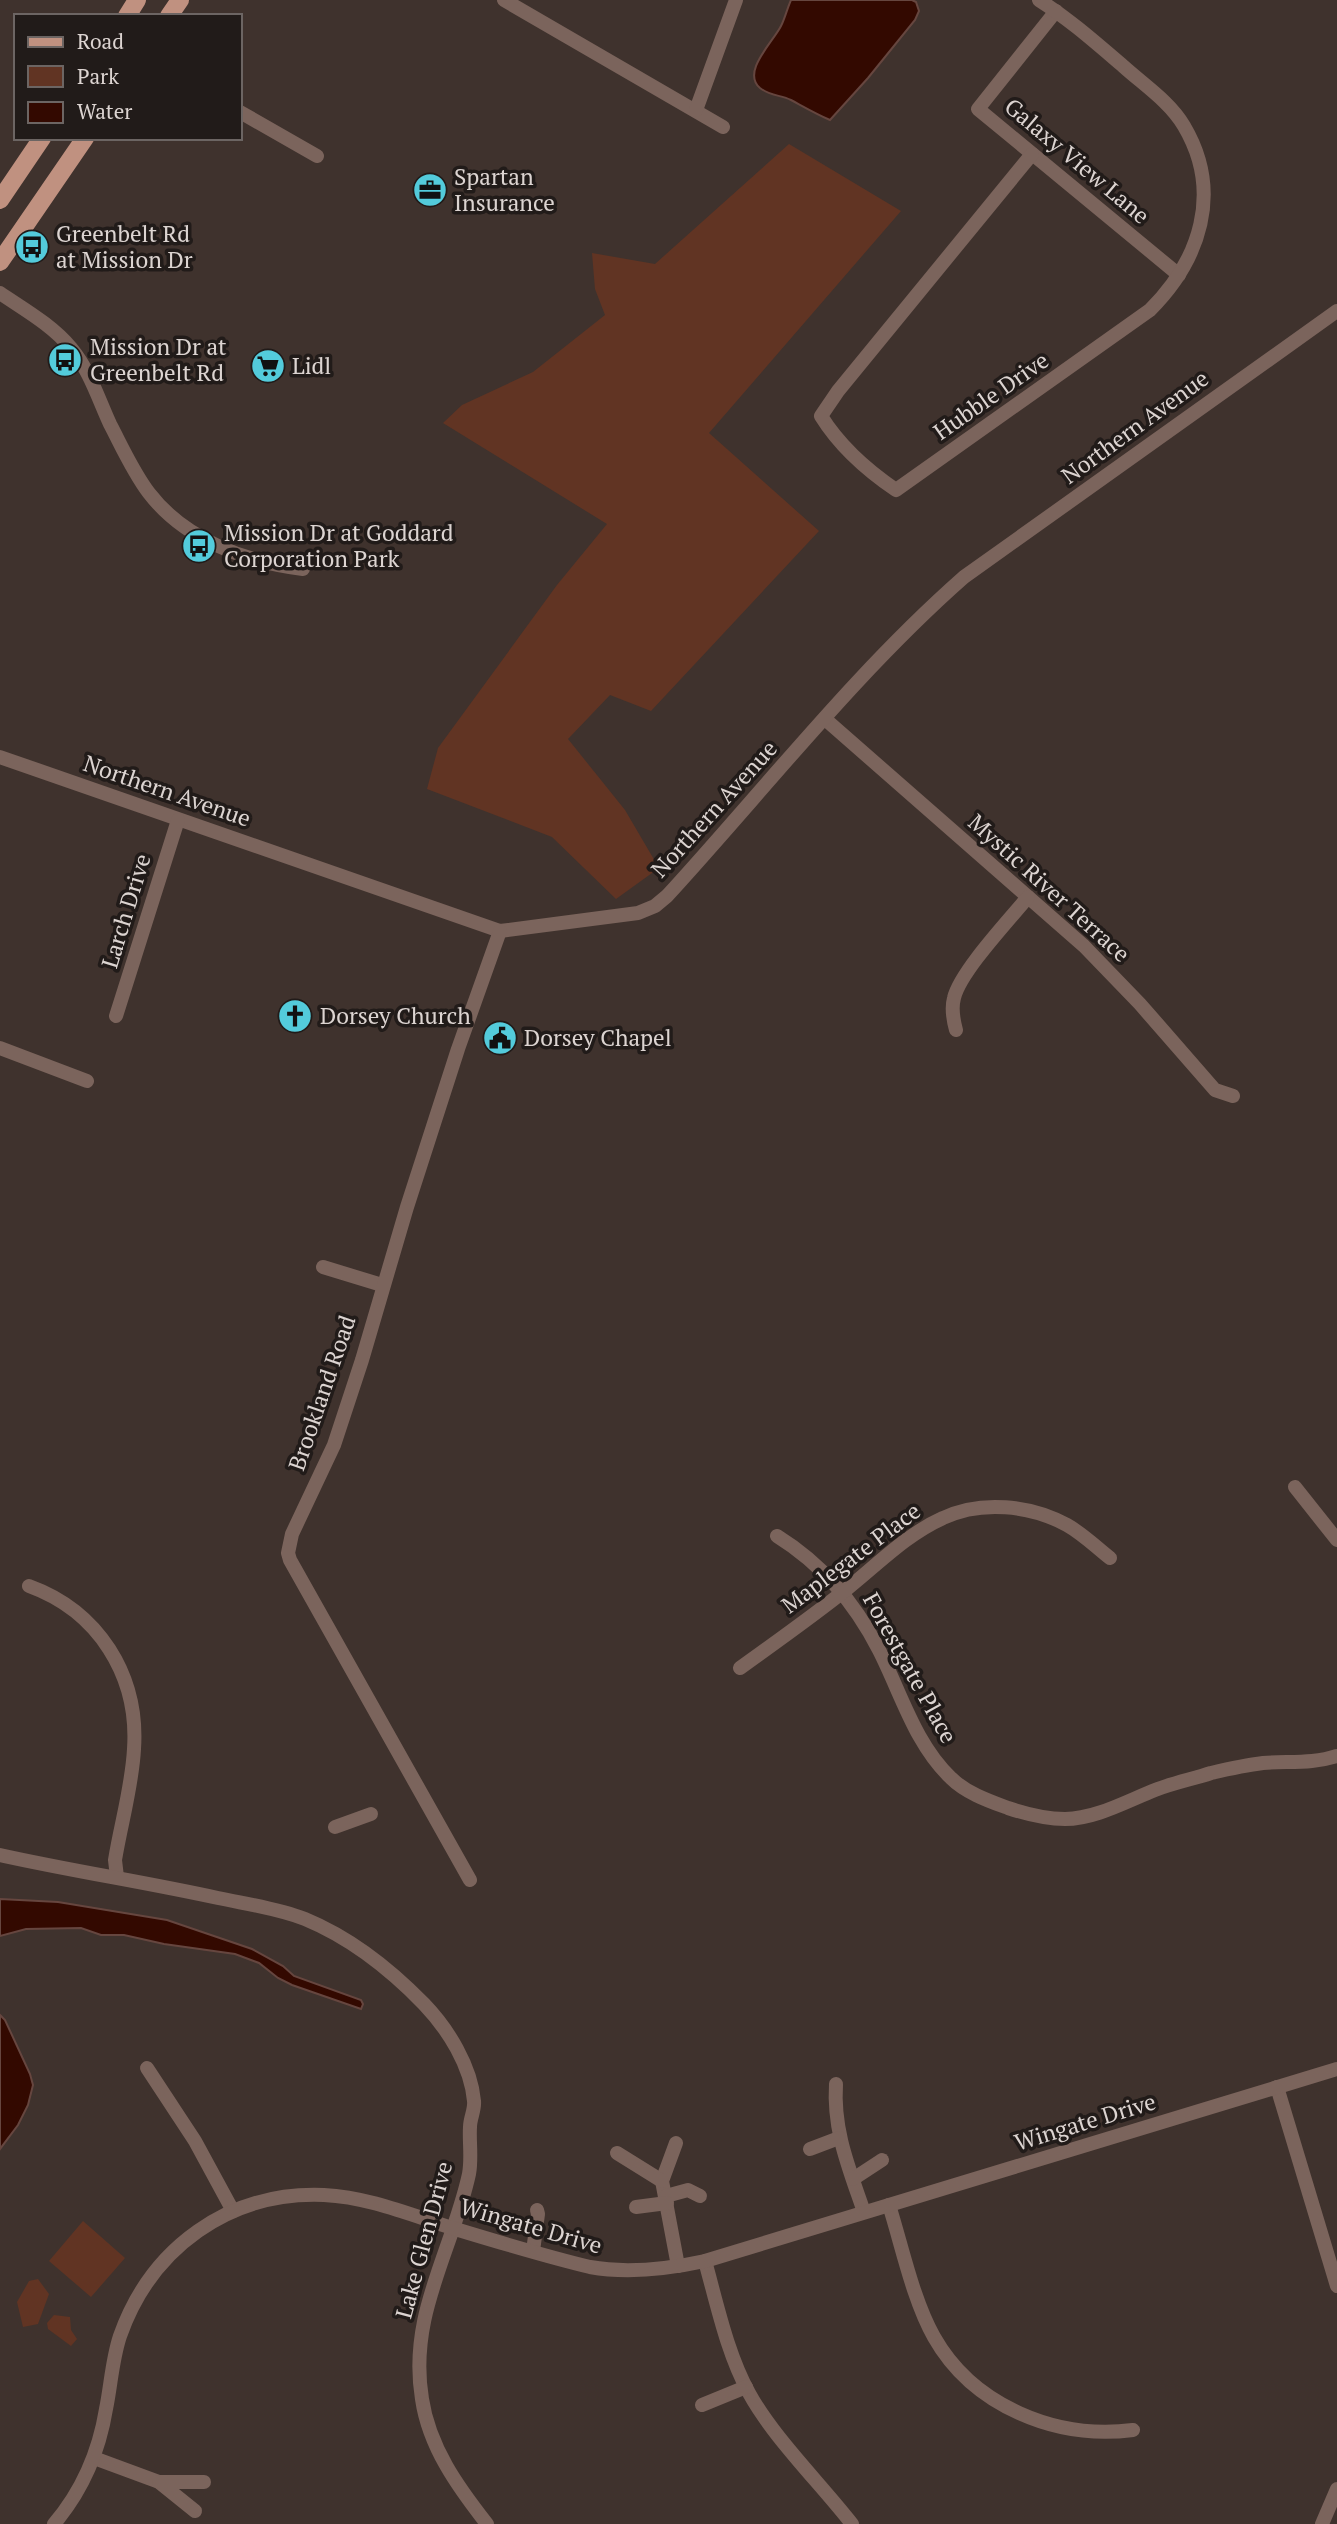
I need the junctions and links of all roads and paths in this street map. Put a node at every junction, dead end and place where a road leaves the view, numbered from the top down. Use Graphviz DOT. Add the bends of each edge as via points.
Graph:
graph roads {
  1 [pos="504,0"];
  2 [pos="736,0"];
  3 [pos="1039,0"];
  4 [pos="1056,11"];
  5 [pos="696,110"];
  6 [pos="242,113"];
  7 [pos="723,127"];
  8 [pos="41,140"];
  9 [pos="85,140"];
  10 [pos="1032,154"];
  11 [pos="317,156"];
  12 [pos="0,200"];
  13 [pos="0,262"];
  14 [pos="1179,275"];
  15 [pos="0,293"];
  16 [pos="1337,311"];
  17 [pos="303,569"];
  18 [pos="825,719"];
  19 [pos="0,757"];
  20 [pos="178,820"];
  21 [pos="1028,897"];
  22 [pos="500,932"];
  23 [pos="116,1016"];
  24 [pos="956,1030"];
  25 [pos="0,1048"];
  26 [pos="87,1081"];
  27 [pos="1234,1096"];
  28 [pos="323,1267"];
  29 [pos="382,1285"];
  30 [pos="1295,1487"];
  31 [pos="777,1536"];
  32 [pos="1337,1540"];
  33 [pos="1110,1558"];
  34 [pos="29,1586"];
  35 [pos="842,1593"];
  36 [pos="740,1668"];
  37 [pos="1337,1756"];
  38 [pos="371,1814"];
  39 [pos="335,1827"];
  40 [pos="0,1855"];
  41 [pos="117,1877"];
  42 [pos="470,1880"];
  43 [pos="148,2068"];
  44 [pos="1337,2069"];
  45 [pos="836,2084"];
  46 [pos="1277,2087"];
  47 [pos="839,2138"];
  48 [pos="676,2143"];
  49 [pos="810,2149"];
  50 [pos="617,2152"];
  51 [pos="882,2160"];
  52 [pos="853,2179"];
  53 [pos="665,2193"];
  54 [pos="700,2196"];
  55 [pos="889,2205"];
  56 [pos="636,2207"];
  57 [pos="537,2210"];
  58 [pos="233,2211"];
  59 [pos="864,2212"];
  60 [pos="452,2228"];
  61 [pos="533,2251"];
  62 [pos="705,2260"];
  63 [pos="678,2266"];
  64 [pos="1337,2286"];
  65 [pos="746,2387"];
  66 [pos="702,2406"];
  67 [pos="1133,2430"];
  68 [pos="93,2458"];
  69 [pos="159,2482"];
  70 [pos="204,2482"];
  71 [pos="1337,2489"];
  72 [pos="195,2511"];
  73 [pos="54,2524"];
  74 [pos="486,2524"];
  75 [pos="852,2524"];
  76 [pos="1322,2524"];
  1 -- 5 [label="street"];
  2 -- 5 [label="street"];
  3 -- 4 [label="street, Hubble Drive"];
  4 -- 10 [label="street, Galaxy View Lane" via="978,109"];
  4 -- 14 [label="street, Hubble Drive" via="1169,107 1184,126 1201,170 1204,197 1194,250"];
  5 -- 7 [label="street"];
  6 -- 11 [label="street"];
  8 -- 12 [label="main road"];
  9 -- 13 [label="main road"];
  10 -- 14 [label="street, Galaxy View Lane"];
  10 -- 14 [label="street, Hubble Drive" via="821,416 880,479 896,490 914,479 1150,310"];
  15 -- 17 [label="street" via="43,322 72,349 139,478 163,509 223,548 264,563"];
  16 -- 18 [label="street, Northern Avenue" via="964,577 882,654"];
  18 -- 21 [label="street, Mystic River Terrace"];
  18 -- 22 [label="street, Northern Avenue" via="655,906 638,913"];
  19 -- 20 [label="street, Northern Avenue"];
  20 -- 22 [label="street, Northern Avenue"];
  20 -- 23 [label="street, Larch Drive"];
  21 -- 24 [label="street" via="962,978 952,1011"];
  21 -- 27 [label="street, Mystic River Terrace" via="1084,946 1215,1090"];
  22 -- 29 [label="street, Brookland Road"];
  25 -- 26 [label="street"];
  28 -- 29 [label="street"];
  29 -- 42 [label="street, Brookland Road" via="334,1445 292,1534 288,1553"];
  30 -- 32 [label="street"];
  31 -- 35 [label="street, Forestgate Place" via="817,1565"];
  33 -- 35 [label="street, Maplegate Place" via="1049,1517 1005,1507 982,1508 942,1518"];
  34 -- 41 [label="street" via="63,1601 89,1622 113,1654 125,1684 135,1747 115,1860"];
  35 -- 36 [label="street, Maplegate Place"];
  35 -- 37 [label="street, Forestgate Place" via="878,1649 916,1730 945,1772 969,1791 1030,1815 1078,1818 1216,1772"];
  38 -- 39 [label="street"];
  40 -- 41 [label="street, Lake Glen Drive"];
  41 -- 60 [label="street, Lake Glen Drive" via="304,1919 351,1943 405,1984 446,2031 470,2078 475,2104 469,2173"];
  43 -- 58 [label="street"];
  44 -- 46 [label="street, Wingate Drive"];
  45 -- 47 [label="street"];
  46 -- 55 [label="street, Wingate Drive"];
  46 -- 64 [label="street"];
  47 -- 49 [label="street"];
  47 -- 52 [label="street"];
  48 -- 53 [label="street"];
  50 -- 53 [label="street"];
  51 -- 52 [label="street"];
  52 -- 59 [label="street"];
  53 -- 54 [label="street" via="688,2190"];
  53 -- 56 [label="street"];
  53 -- 63 [label="street"];
  55 -- 59 [label="street, Wingate Drive"];
  55 -- 67 [label="street" via="934,2337 950,2363 973,2385 1017,2412 1054,2426 1113,2433"];
  57 -- 61 [label="street"];
  58 -- 60 [label="street, Wingate Drive" via="282,2198 322,2195 379,2205"];
  58 -- 68 [label="street, Wingate Drive" via="180,2244 145,2285 120,2337"];
  59 -- 62 [label="street, Wingate Drive"];
  60 -- 61 [label="street, Wingate Drive"];
  60 -- 74 [label="street, Lake Glen Drive" via="421,2329 421,2398 450,2473"];
  61 -- 63 [label="street, Wingate Drive" via="607,2270"];
  62 -- 63 [label="street, Wingate Drive"];
  62 -- 65 [label="street"];
  65 -- 66 [label="street"];
  65 -- 75 [label="street" via="774,2429"];
  68 -- 69 [label="street"];
  68 -- 73 [label="street, Wingate Drive" via="73,2500"];
  69 -- 70 [label="street"];
  69 -- 72 [label="street"];
  71 -- 76 [label="street"];
}
